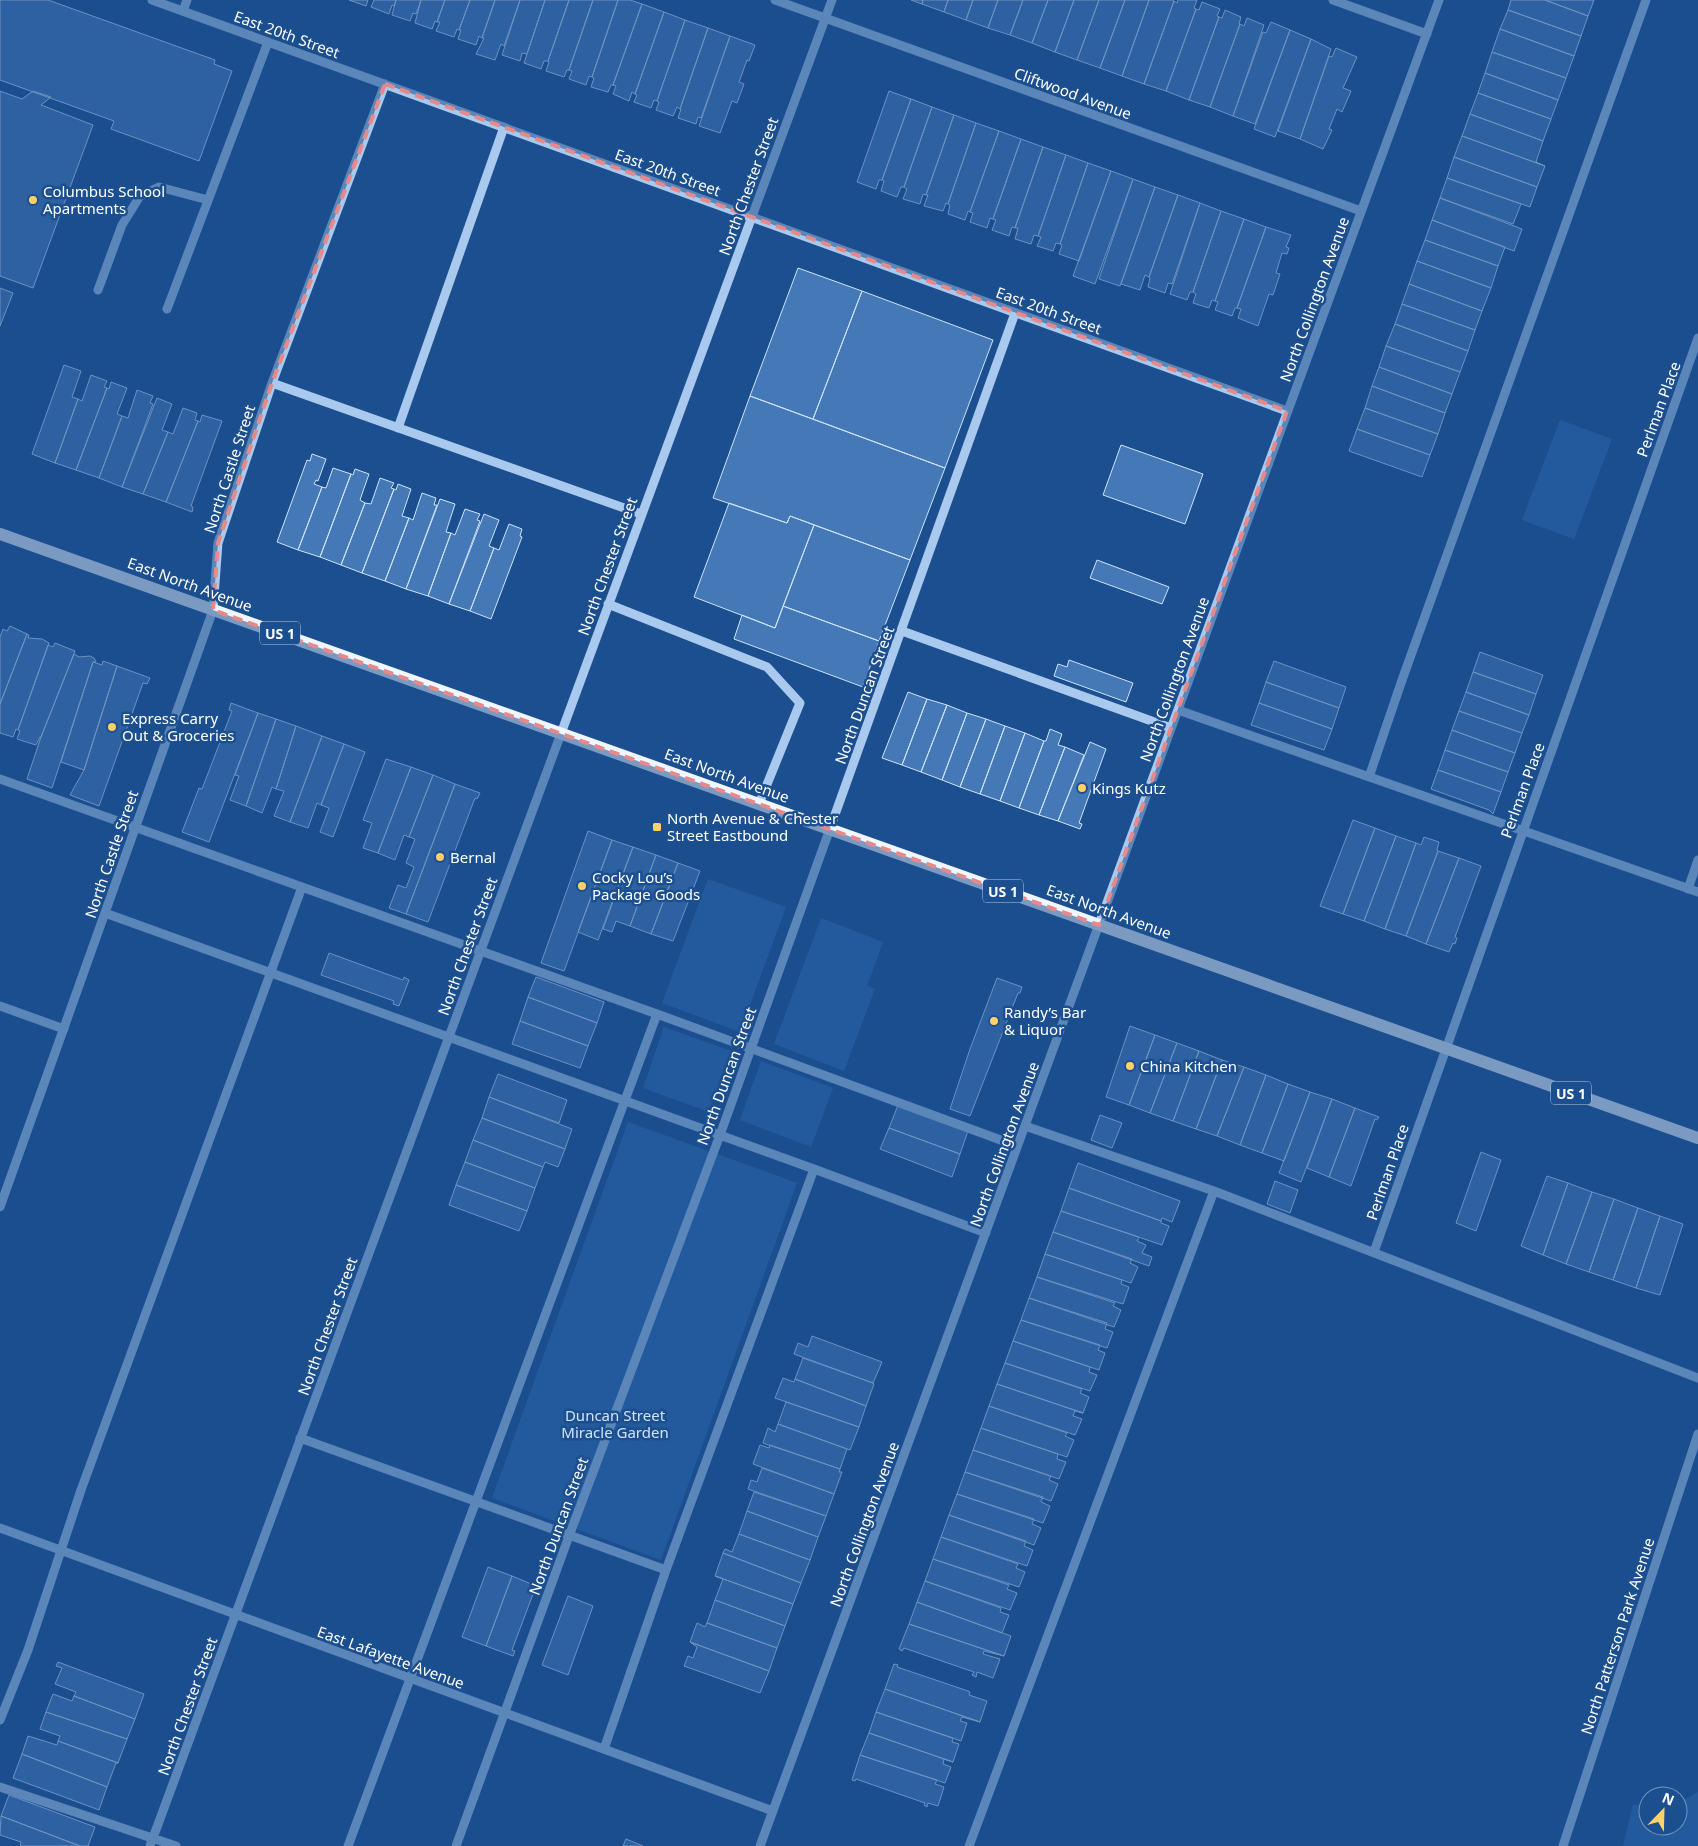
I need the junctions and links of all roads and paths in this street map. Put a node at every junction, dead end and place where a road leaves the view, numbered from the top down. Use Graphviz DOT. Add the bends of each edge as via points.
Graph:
graph roads {
  1 [pos="152,0"];
  2 [pos="187,0"];
  3 [pos="775,0"];
  4 [pos="832,0"];
  5 [pos="1333,0"];
  6 [pos="1439,0"];
  7 [pos="1646,0"];
  8 [pos="183,11"];
  9 [pos="825,18"];
  10 [pos="1426,34"];
  11 [pos="268,42"];
  12 [pos="385,84"];
  13 [pos="504,127"];
  14 [pos="208,200"];
  15 [pos="1361,211"];
  16 [pos="751,217"];
  17 [pos="98,290"];
  18 [pos="167,309"];
  19 [pos="1015,313"];
  20 [pos="1698,338"];
  21 [pos="272,383"];
  22 [pos="1287,412"];
  23 [pos="398,428"];
  24 [pos="641,514"];
  25 [pos="0,534"];
  26 [pos="608,604"];
  27 [pos="213,610"];
  28 [pos="902,631"];
  29 [pos="1178,710"];
  30 [pos="1171,728"];
  31 [pos="560,733"];
  32 [pos="1369,777"];
  33 [pos="0,779"];
  34 [pos="760,804"];
  35 [pos="135,826"];
  36 [pos="829,829"];
  37 [pos="1522,830"];
  38 [pos="1698,860"];
  39 [pos="302,887"];
  40 [pos="1688,889"];
  41 [pos="1698,892"];
  42 [pos="105,913"];
  43 [pos="1099,925"];
  44 [pos="480,950"];
  45 [pos="270,974"];
  46 [pos="0,1006"];
  47 [pos="657,1014"];
  48 [pos="64,1029"];
  49 [pos="448,1038"];
  50 [pos="751,1048"];
  51 [pos="1445,1049"];
  52 [pos="624,1101"];
  53 [pos="1025,1126"];
  54 [pos="720,1135"];
  55 [pos="1698,1138"];
  56 [pos="1017,1146"];
  57 [pos="814,1168"];
  58 [pos="1214,1191"];
  59 [pos="0,1207"];
  60 [pos="986,1233"];
  61 [pos="1374,1252"];
  62 [pos="1698,1378"];
  63 [pos="1698,1434"];
  64 [pos="300,1438"];
  65 [pos="477,1503"];
  66 [pos="0,1528"];
  67 [pos="569,1536"];
  68 [pos="60,1550"];
  69 [pos="666,1570"];
  70 [pos="236,1614"];
  71 [pos="411,1679"];
  72 [pos="504,1713"];
  73 [pos="0,1720"];
  74 [pos="604,1749"];
  75 [pos="0,1787"];
  76 [pos="773,1811"];
  77 [pos="151,1842"];
  78 [pos="176,1846"];
  79 [pos="348,1846"];
  80 [pos="456,1846"];
  81 [pos="760,1846"];
  82 [pos="969,1846"];
  83 [pos="1563,1846"];
  1 -- 8 [label="street, East 20th Street"];
  2 -- 8 [label="street"];
  3 -- 9 [label="street, Cliftwood Avenue"];
  4 -- 9 [label="street, North Chester Street"];
  5 -- 10 [label="street"];
  6 -- 10 [label="street, North Collington Avenue"];
  7 -- 32 [label="street"];
  8 -- 11 [label="street, East 20th Street"];
  9 -- 15 [label="street, Cliftwood Avenue"];
  9 -- 16 [label="street, North Chester Street"];
  10 -- 15 [label="street, North Collington Avenue"];
  11 -- 12 [label="street, East 20th Street"];
  11 -- 14 [label="street"];
  12 -- 13 [label="street, East 20th Street"];
  12 -- 21 [label="street, North Castle Street"];
  13 -- 16 [label="street, East 20th Street"];
  13 -- 23 [label="street"];
  14 -- 17 [label="street" via="159,187 140,196 122,225"];
  14 -- 18 [label="street"];
  15 -- 22 [label="street, North Collington Avenue"];
  16 -- 19 [label="street, East 20th Street"];
  16 -- 24 [label="street, North Chester Street"];
  19 -- 22 [label="street, East 20th Street"];
  19 -- 28 [label="street, North Duncan Street"];
  20 -- 37 [label="street, Perlman Place"];
  21 -- 23 [label="street"];
  21 -- 27 [label="street, North Castle Street" via="218,543"];
  22 -- 29 [label="street, North Collington Avenue"];
  23 -- 24 [label="street"];
  24 -- 26 [label="street, North Chester Street"];
  25 -- 27 [label="main road, East North Avenue / US 1"];
  26 -- 31 [label="street, North Chester Street"];
  26 -- 34 [label="street" via="767,667 800,703"];
  27 -- 31 [label="main road, East North Avenue / US 1"];
  27 -- 35 [label="street, North Castle Street"];
  28 -- 30 [label="street"];
  28 -- 36 [label="street, North Duncan Street"];
  29 -- 30 [label="street, North Collington Avenue"];
  29 -- 32 [label="street"];
  30 -- 43 [label="street, North Collington Avenue"];
  31 -- 34 [label="main road, East North Avenue / US 1"];
  31 -- 44 [label="street, North Chester Street"];
  32 -- 37 [label="street"];
  33 -- 35 [label="street"];
  34 -- 36 [label="main road, East North Avenue / US 1"];
  35 -- 39 [label="street"];
  35 -- 42 [label="street, North Castle Street"];
  36 -- 43 [label="main road, East North Avenue / US 1"];
  36 -- 50 [label="street, North Duncan Street"];
  37 -- 40 [label="street"];
  37 -- 51 [label="street, Perlman Place"];
  38 -- 40 [label="street"];
  39 -- 44 [label="street"];
  39 -- 45 [label="street"];
  40 -- 41 [label="street"];
  42 -- 45 [label="street"];
  42 -- 48 [label="street, North Castle Street"];
  43 -- 51 [label="main road, East North Avenue / US 1"];
  43 -- 53 [label="street, North Collington Avenue"];
  44 -- 47 [label="street"];
  44 -- 49 [label="street, North Chester Street"];
  45 -- 49 [label="street"];
  45 -- 68 [label="street"];
  46 -- 48 [label="street"];
  47 -- 50 [label="street"];
  47 -- 52 [label="street"];
  48 -- 59 [label="street, North Castle Street"];
  49 -- 52 [label="street"];
  49 -- 64 [label="street, North Chester Street"];
  50 -- 54 [label="street, North Duncan Street"];
  50 -- 56 [label="street"];
  51 -- 55 [label="main road, East North Avenue / US 1"];
  51 -- 61 [label="street, Perlman Place"];
  52 -- 54 [label="street"];
  52 -- 65 [label="street"];
  53 -- 56 [label="street, North Collington Avenue"];
  53 -- 58 [label="street"];
  54 -- 57 [label="street"];
  54 -- 67 [label="street, North Duncan Street"];
  56 -- 60 [label="street, North Collington Avenue"];
  57 -- 60 [label="street"];
  57 -- 69 [label="street"];
  58 -- 61 [label="street"];
  58 -- 82 [label="street"];
  60 -- 76 [label="street, North Collington Avenue"];
  61 -- 62 [label="street"];
  63 -- 83 [label="street, North Patterson Park Avenue"];
  64 -- 65 [label="street"];
  64 -- 70 [label="street, North Chester Street"];
  65 -- 67 [label="street"];
  65 -- 71 [label="street"];
  66 -- 68 [label="street, East Lafayette Avenue"];
  67 -- 69 [label="street"];
  67 -- 72 [label="street, North Duncan Street"];
  68 -- 70 [label="street, East Lafayette Avenue"];
  68 -- 73 [label="street" via="28,1650"];
  69 -- 74 [label="street"];
  70 -- 71 [label="street, East Lafayette Avenue"];
  70 -- 77 [label="street, North Chester Street"];
  71 -- 72 [label="street, East Lafayette Avenue"];
  71 -- 79 [label="street"];
  72 -- 74 [label="street, East Lafayette Avenue"];
  72 -- 80 [label="street, North Duncan Street"];
  74 -- 76 [label="street, East Lafayette Avenue"];
  75 -- 77 [label="street"];
  76 -- 81 [label="street, North Collington Avenue"];
  77 -- 78 [label="street"];
}
